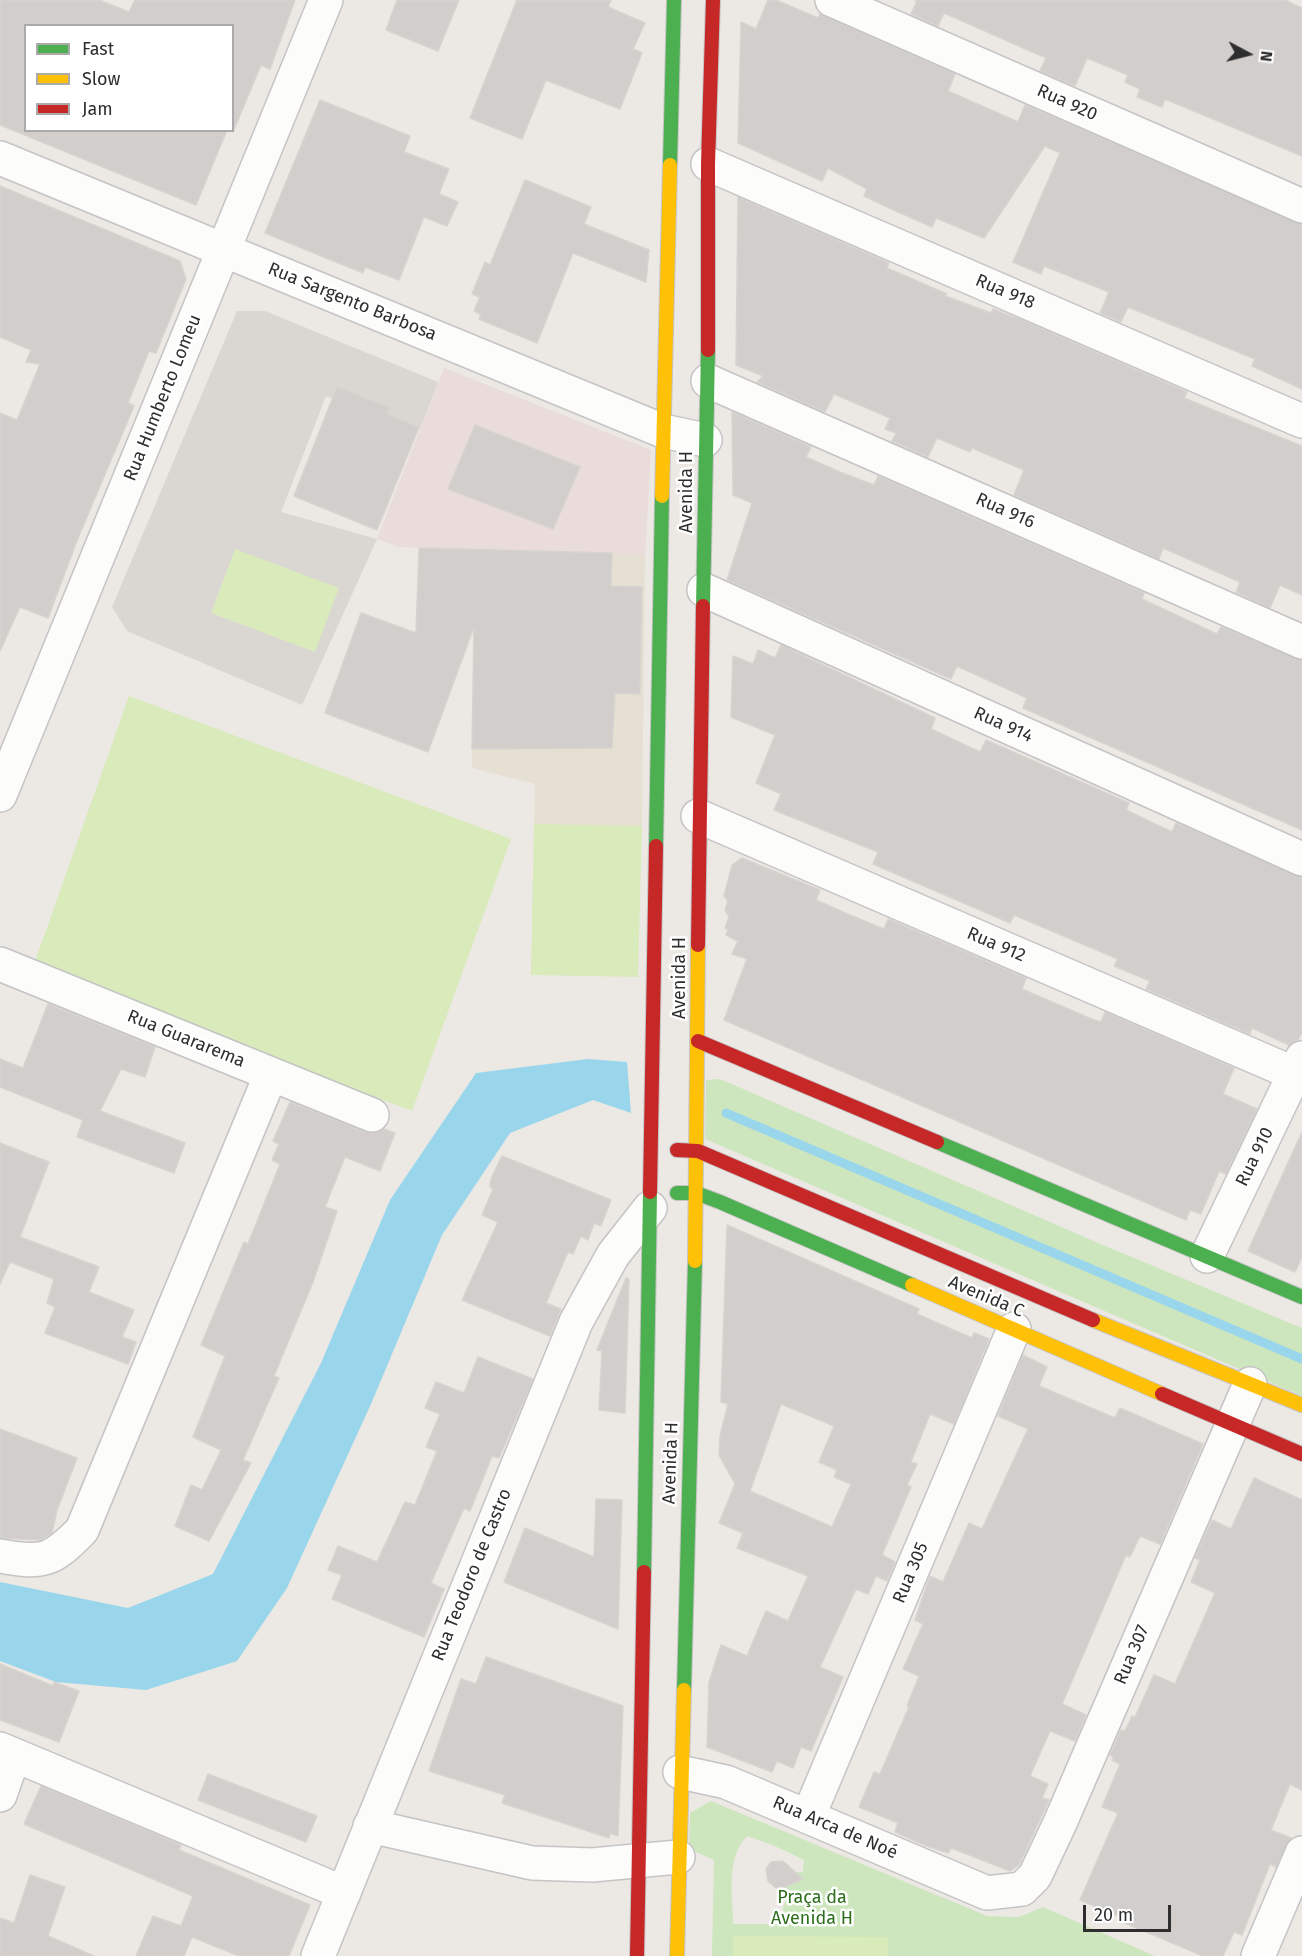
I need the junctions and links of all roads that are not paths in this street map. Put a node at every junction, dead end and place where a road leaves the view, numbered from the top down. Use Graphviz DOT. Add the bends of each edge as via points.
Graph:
graph roads {
  1 [pos="326,0"];
  2 [pos="674,0"];
  3 [pos="713,0"];
  4 [pos="832,0"];
  5 [pos="0,158"];
  6 [pos="708,164"];
  7 [pos="1302,206"];
  8 [pos="223,249"];
  9 [pos="708,381"];
  10 [pos="1302,421"];
  11 [pos="663,431"];
  12 [pos="705,440"];
  13 [pos="704,590"];
  14 [pos="1302,642"];
  15 [pos="0,795"];
  16 [pos="698,816"];
  17 [pos="1302,859"];
  18 [pos="0,964"];
  19 [pos="698,1041"];
  20 [pos="1298,1066"];
  21 [pos="271,1074"];
  22 [pos="372,1115"];
  23 [pos="652,1149"];
  24 [pos="698,1151"];
  25 [pos="696,1192"];
  26 [pos="650,1200"];
  27 [pos="1207,1256"];
  28 [pos="1302,1297"];
  29 [pos="1014,1329"];
  30 [pos="1250,1384"];
  31 [pos="1302,1406"];
  32 [pos="1231,1424"];
  33 [pos="1302,1454"];
  34 [pos="0,1556"];
  35 [pos="7,1752"];
  36 [pos="680,1772"];
  37 [pos="0,1795"];
  38 [pos="808,1817"];
  39 [pos="370,1826"];
  40 [pos="1302,1853"];
  41 [pos="678,1857"];
  42 [pos="639,1860"];
  43 [pos="344,1893"];
  44 [pos="987,1893"];
  45 [pos="318,1956"];
  46 [pos="637,1956"];
  47 [pos="676,1956"];
  48 [pos="1258,1956"];
  1 -- 8 [label="street, Rua Humberto Lomeu"];
  2 -- 11 [label="street, Avenida H"];
  3 -- 6 [label="street, Avenida H"];
  4 -- 7 [label="street, Rua 920"];
  5 -- 8 [label="street, Rua Sargento Barbosa"];
  6 -- 9 [label="street, Avenida H"];
  6 -- 10 [label="street, Rua 918"];
  8 -- 11 [label="street, Rua Sargento Barbosa"];
  8 -- 15 [label="street, Rua Humberto Lomeu"];
  9 -- 12 [label="street, Avenida H"];
  9 -- 14 [label="street, Rua 916"];
  11 -- 12 [label="street, Rua Sargento Barbosa"];
  11 -- 23 [label="street, Avenida H"];
  12 -- 13 [label="street, Avenida H"];
  13 -- 16 [label="street, Avenida H"];
  13 -- 17 [label="street, Rua 914"];
  16 -- 19 [label="street, Avenida H"];
  16 -- 20 [label="street, Rua 912"];
  18 -- 21 [label="street, Rua Guararema"];
  19 -- 24 [label="street, Avenida H"];
  19 -- 27 [label="street"];
  20 -- 27 [label="street, Rua 910"];
  21 -- 22 [label="street, Rua Guararema"];
  21 -- 34 [label="street" via="82,1530 65,1548 42,1561"];
  23 -- 24 [label="street, Avenida C"];
  23 -- 26 [label="street, Avenida H"];
  24 -- 25 [label="street, Avenida H"];
  24 -- 30 [label="street, Avenida C" via="1038,1298"];
  25 -- 26 [label="street, Avenida C"];
  25 -- 29 [label="street, Avenida C"];
  25 -- 36 [label="street, Avenida H" via="681,1575"];
  26 -- 39 [label="street, Rua Teodoro de Castro" via="613,1255 576,1322"];
  26 -- 42 [label="street, Avenida H" via="649,1574"];
  27 -- 28 [label="street"];
  29 -- 32 [label="street, Avenida C"];
  29 -- 38 [label="street, Rua 305"];
  30 -- 31 [label="street, Avenida C"];
  30 -- 32 [label="street, Rua 307"];
  32 -- 33 [label="street, Avenida C"];
  32 -- 44 [label="street, Rua 307" via="1035,1876 1022,1889"];
  35 -- 37 [label="street"];
  35 -- 43 [label="street"];
  36 -- 38 [label="street, Rua Arca de Noé" via="726,1782"];
  36 -- 41 [label="street, Avenida H"];
  38 -- 44 [label="street, Rua Arca de Noé"];
  39 -- 42 [label="street" via="532,1863 592,1865"];
  39 -- 43 [label="street, Rua Teodoro de Castro"];
  40 -- 48 [label="street"];
  41 -- 42 [label="street"];
  41 -- 47 [label="street, Avenida H"];
  42 -- 46 [label="street, Avenida H"];
  43 -- 45 [label="street, Rua Teodoro de Castro"];
}
